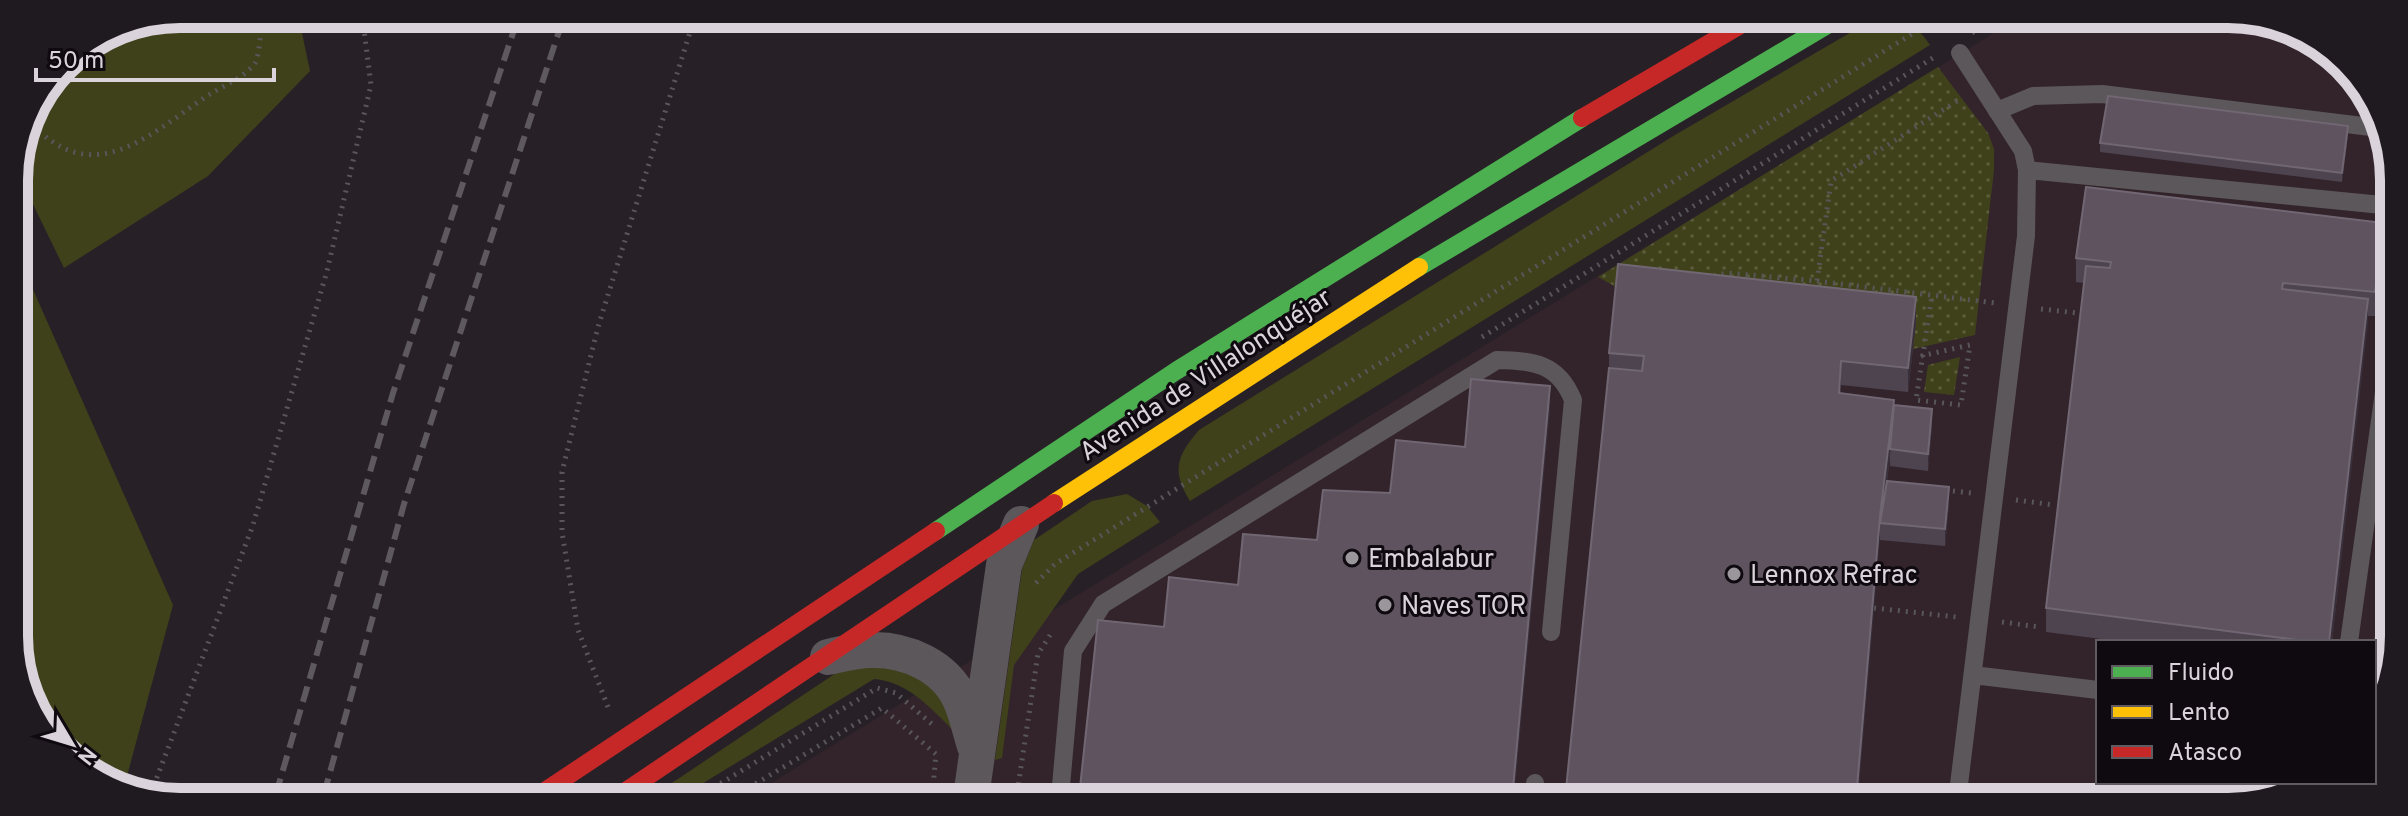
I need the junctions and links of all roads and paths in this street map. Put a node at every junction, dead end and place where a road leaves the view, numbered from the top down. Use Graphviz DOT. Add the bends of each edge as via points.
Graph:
graph roads {
  1 [pos="261,28"];
  2 [pos="364,28"];
  3 [pos="691,28"];
  4 [pos="1735,28"];
  5 [pos="1822,28"];
  6 [pos="1922,28"];
  7 [pos="1960,53"];
  8 [pos="1957,101"];
  9 [pos="1997,111"];
  10 [pos="2370,127"];
  11 [pos="37,130"];
  12 [pos="2027,170"];
  13 [pos="2380,205"];
  14 [pos="1817,281"];
  15 [pos="1706,284"];
  16 [pos="1863,287"];
  17 [pos="1932,295"];
  18 [pos="1862,301"];
  19 [pos="2018,306"];
  20 [pos="2077,313"];
  21 [pos="1921,356"];
  22 [pos="2380,485"];
  23 [pos="1021,524"];
  24 [pos="1031,588"];
  25 [pos="1551,632"];
  26 [pos="2349,640"];
  27 [pos="822,658"];
  28 [pos="1973,675"];
  29 [pos="2096,690"];
  30 [pos="942,735"];
  31 [pos="621,741"];
  32 [pos="977,751"];
  33 [pos="154,786"];
  34 [pos="550,788"];
  35 [pos="630,788"];
  36 [pos="713,788"];
  37 [pos="748,788"];
  38 [pos="933,788"];
  39 [pos="972,788"];
  40 [pos="1061,788"];
  41 [pos="1959,788"];
  1 -- 11 [label="path" via="256,61 235,81 118,152 91,156 62,148"];
  2 -- 33 [label="path" via="371,85 327,271 253,525"];
  3 -- 31 [label="path" via="598,327 562,472 564,544 578,630"];
  4 -- 31 [label="street, Avenida de Villalonquéjar" via="1522,153 1189,363"];
  5 -- 23 [label="street, Avenida de Villalonquéjar" via="1404,276"];
  6 -- 24 [label="path" via="1147,506 1055,564"];
  7 -- 9 [label="lane"];
  8 -- 14 [label="path" via="1831,181"];
  9 -- 10 [label="lane" via="2033,96 2102,94"];
  9 -- 12 [label="lane" via="2023,151"];
  12 -- 13 [label="lane"];
  12 -- 19 [label="lane"];
  14 -- 15 [label="path" via="1727,273"];
  14 -- 16 [label="path"];
  16 -- 17 [label="path"];
  16 -- 18 [label="path"];
  17 -- 19 [label="path"];
  17 -- 21 [label="path"];
  19 -- 20 [label="path"];
  19 -- 28 [label="lane"];
  21 -- 21 [label="path" via="1916,400 1961,405 1970,345"];
  22 -- 26 [label="lane"];
  23 -- 27 [label="street, Avenida de Villalonquéjar"];
  23 -- 32 [label="street" via="1004,565"];
  25 -- 40 [label="lane" via="1573,400 1567,384 1551,369 1497,360 1192,538 1103,604 1073,651"];
  27 -- 32 [label="street" via="869,650 925,663 960,698"];
  27 -- 35 [label="street, Avenida de Villalonquéjar"];
  28 -- 29 [label="lane"];
  28 -- 41 [label="lane"];
  30 -- 36 [label="path" via="896,693 877,688"];
  31 -- 34 [label="street, Avenida de Villalonquéjar"];
  32 -- 39 [label="street"];
  37 -- 38 [label="path" via="882,708 936,754"];
}
